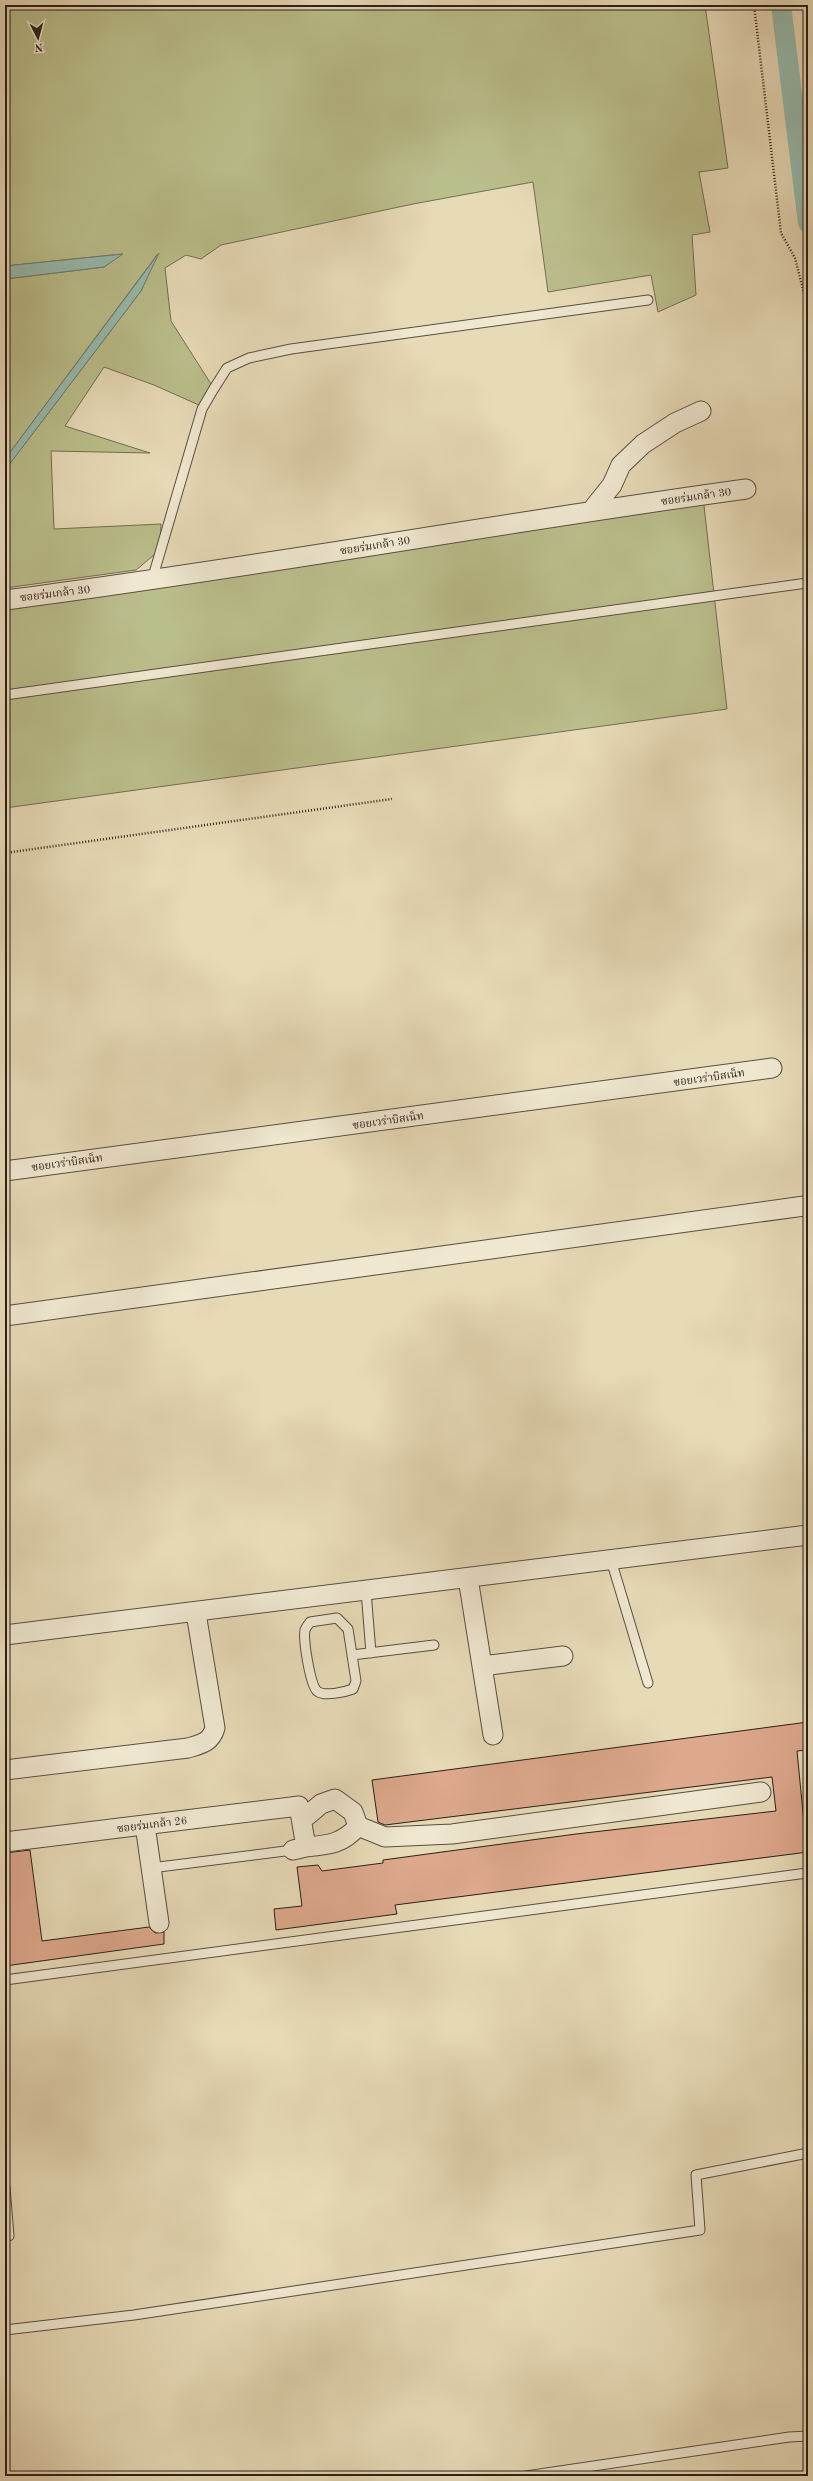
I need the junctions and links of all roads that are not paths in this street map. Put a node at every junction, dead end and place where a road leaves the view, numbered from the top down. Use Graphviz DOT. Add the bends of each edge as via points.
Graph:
graph roads {
  1 [pos="648,300"];
  2 [pos="701,412"];
  3 [pos="746,489"];
  4 [pos="592,510"];
  5 [pos="152,581"];
  6 [pos="807,583"];
  7 [pos="5,600"];
  8 [pos="5,695"];
  9 [pos="772,1068"];
  10 [pos="5,1171"];
  11 [pos="804,1206"];
  12 [pos="5,1316"];
  13 [pos="808,1535"];
  14 [pos="611,1560"];
  15 [pos="468,1578"];
  16 [pos="366,1591"];
  17 [pos="196,1613"];
  18 [pos="5,1635"];
  19 [pos="434,1645"];
  20 [pos="371,1653"];
  21 [pos="352,1655"];
  22 [pos="563,1656"];
  23 [pos="482,1666"];
  24 [pos="648,1683"];
  25 [pos="493,1735"];
  26 [pos="5,1770"];
  27 [pos="761,1792"];
  28 [pos="300,1813"];
  29 [pos="145,1825"];
  30 [pos="358,1826"];
  31 [pos="5,1842"];
  32 [pos="300,1848"];
  33 [pos="151,1868"];
  34 [pos="808,1878"];
  35 [pos="158,1923"];
  36 [pos="5,1980"];
  37 [pos="808,2153"];
  38 [pos="5,2188"];
  39 [pos="9,2236"];
  40 [pos="5,2330"];
  41 [pos="808,2436"];
  42 [pos="526,2476"];
  1 -- 5 [label="lane" via="291,349 249,358 227,368 202,409"];
  2 -- 4 [label="street" via="675,423 643,444 621,464 612,485"];
  3 -- 4 [label="street, ซอยร่มเกล้า 30"];
  4 -- 5 [label="street, ซอยร่มเกล้า 30"];
  5 -- 7 [label="street, ซอยร่มเกล้า 30"];
  6 -- 8 [label="lane"];
  9 -- 10 [label="street, ซอยเวร่าบิสเน็ท"];
  11 -- 12 [label="street"];
  13 -- 14 [label="street"];
  14 -- 15 [label="street"];
  14 -- 24 [label="lane"];
  15 -- 16 [label="street"];
  15 -- 23 [label="street"];
  16 -- 17 [label="street"];
  16 -- 20 [label="lane"];
  17 -- 18 [label="street"];
  17 -- 26 [label="street" via="215,1728 212,1736 204,1744"];
  19 -- 20 [label="lane"];
  20 -- 21 [label="lane"];
  21 -- 21 [label="lane" via="356,1681 353,1689 348,1692 317,1691 311,1680 305,1638 306,1626 318,1620 337,1618 342,1621 348,1629"];
  22 -- 23 [label="street"];
  23 -- 25 [label="street"];
  27 -- 30 [label="street" via="452,1834 385,1837"];
  28 -- 29 [label="street, ซอยร่มเกล้า 26"];
  28 -- 30 [label="street" via="335,1799 353,1812"];
  28 -- 32 [label="street"];
  29 -- 31 [label="street, ซอยร่มเกล้า 26"];
  29 -- 33 [label="street"];
  30 -- 32 [label="street" via="349,1837 335,1844"];
  32 -- 33 [label="lane"];
  33 -- 35 [label="street"];
  34 -- 36 [label="lane" via="807,1873 799,1874"];
  37 -- 40 [label="lane" via="696,2175 700,2230 134,2315"];
  38 -- 39 [label="lane"];
  41 -- 42 [label="lane"];
}
